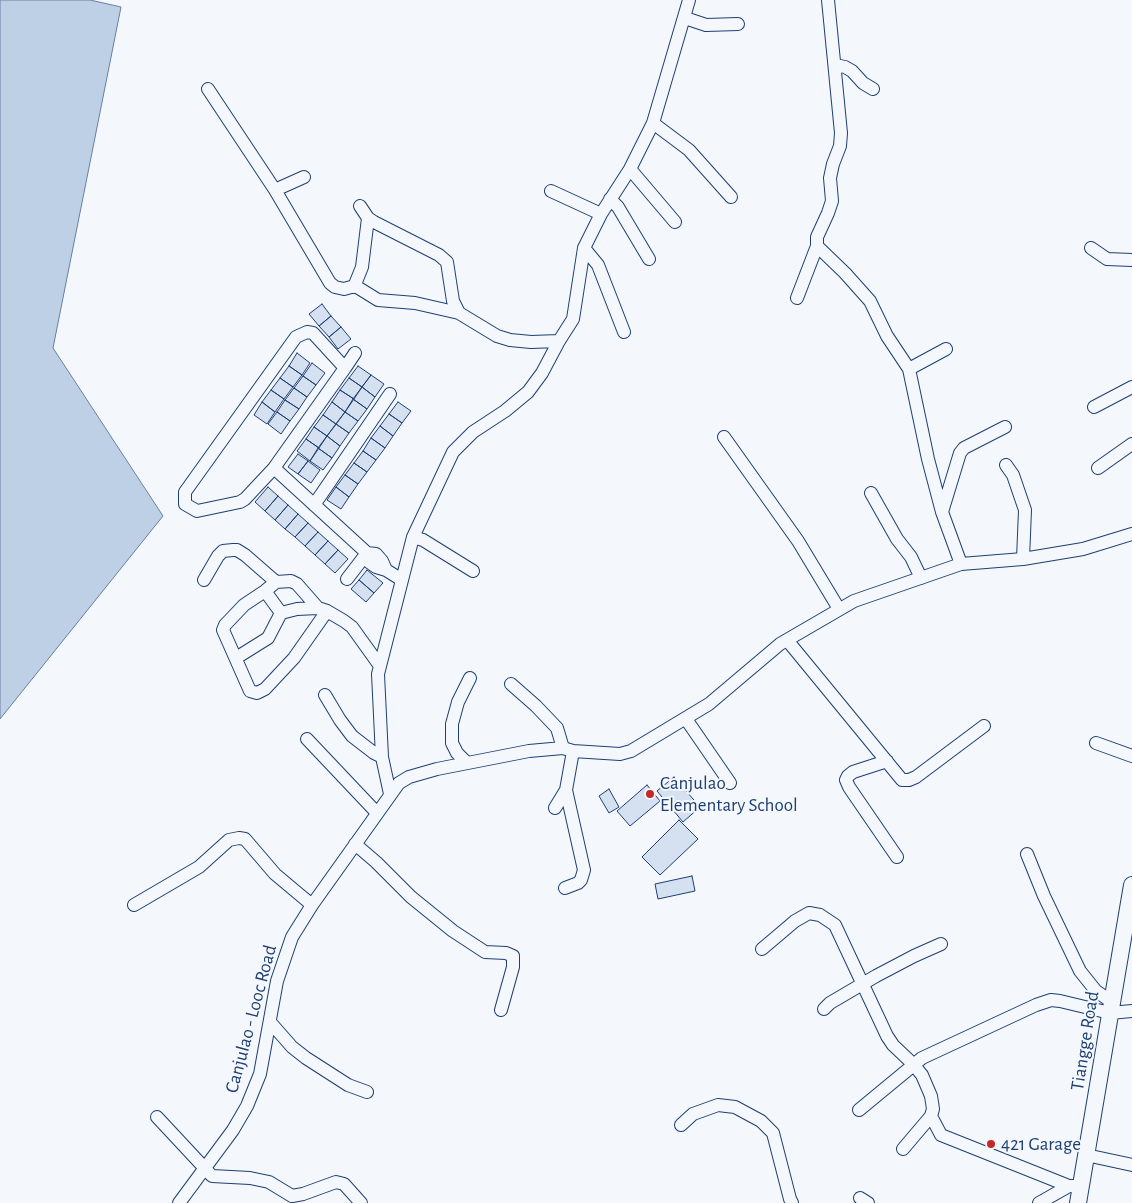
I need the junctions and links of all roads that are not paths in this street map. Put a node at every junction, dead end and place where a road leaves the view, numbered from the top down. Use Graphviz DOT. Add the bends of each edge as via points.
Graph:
graph roads {
  1 [pos="690,0"];
  2 [pos="828,0"];
  3 [pos="685,18"];
  4 [pos="738,24"];
  5 [pos="834,65"];
  6 [pos="208,89"];
  7 [pos="872,89"];
  8 [pos="653,123"];
  9 [pos="630,169"];
  10 [pos="304,177"];
  11 [pos="275,190"];
  12 [pos="551,191"];
  13 [pos="731,197"];
  14 [pos="610,199"];
  15 [pos="360,206"];
  16 [pos="601,214"];
  17 [pos="368,218"];
  18 [pos="675,222"];
  19 [pos="816,246"];
  20 [pos="584,248"];
  21 [pos="1091,248"];
  22 [pos="649,259"];
  23 [pos="1132,260"];
  24 [pos="354,287"];
  25 [pos="798,298"];
  26 [pos="458,313"];
  27 [pos="624,332"];
  28 [pos="559,341"];
  29 [pos="946,349"];
  30 [pos="355,353"];
  31 [pos="345,368"];
  32 [pos="909,369"];
  33 [pos="1132,387"];
  34 [pos="390,394"];
  35 [pos="1094,407"];
  36 [pos="1005,427"];
  37 [pos="724,437"];
  38 [pos="1132,444"];
  39 [pos="1006,465"];
  40 [pos="274,468"];
  41 [pos="1098,468"];
  42 [pos="871,493"];
  43 [pos="314,505"];
  44 [pos="942,512"];
  45 [pos="1132,534"];
  46 [pos="412,537"];
  47 [pos="367,553"];
  48 [pos="1024,559"];
  49 [pos="961,564"];
  50 [pos="473,571"];
  51 [pos="922,578"];
  52 [pos="347,579"];
  53 [pos="204,580"];
  54 [pos="402,580"];
  55 [pos="276,582"];
  56 [pos="265,591"];
  57 [pos="839,609"];
  58 [pos="322,610"];
  59 [pos="282,613"];
  60 [pos="787,640"];
  61 [pos="236,658"];
  62 [pos="380,666"];
  63 [pos="470,678"];
  64 [pos="511,684"];
  65 [pos="325,695"];
  66 [pos="686,719"];
  67 [pos="984,726"];
  68 [pos="307,739"];
  69 [pos="1096,743"];
  70 [pos="568,749"];
  71 [pos="1132,756"];
  72 [pos="382,757"];
  73 [pos="887,761"];
  74 [pos="467,763"];
  75 [pos="730,783"];
  76 [pos="566,790"];
  77 [pos="390,794"];
  78 [pos="555,808"];
  79 [pos="377,813"];
  80 [pos="355,844"];
  81 [pos="1027,854"];
  82 [pos="897,857"];
  83 [pos="1132,885"];
  84 [pos="565,888"];
  85 [pos="134,905"];
  86 [pos="312,905"];
  87 [pos="941,944"];
  88 [pos="762,949"];
  89 [pos="863,985"];
  90 [pos="1111,1007"];
  91 [pos="501,1010"];
  92 [pos="824,1010"];
  93 [pos="1132,1011"];
  94 [pos="270,1022"];
  95 [pos="913,1064"];
  96 [pos="367,1092"];
  97 [pos="859,1110"];
  98 [pos="931,1116"];
  99 [pos="157,1117"];
  100 [pos="681,1125"];
  101 [pos="903,1149"];
  102 [pos="1086,1155"];
  103 [pos="1132,1165"];
  104 [pos="204,1170"];
  105 [pos="1075,1186"];
  106 [pos="179,1203"];
  107 [pos="362,1203"];
  108 [pos="792,1203"];
  109 [pos="1039,1203"];
  110 [pos="1078,1203"];
  1 -- 3 [label="street"];
  2 -- 5 [label="street"];
  3 -- 4 [label="street" via="714,26"];
  3 -- 8 [label="street"];
  5 -- 7 [label="street" via="845,66"];
  5 -- 19 [label="street" via="840,146 830,178 832,201"];
  6 -- 11 [label="street"];
  8 -- 9 [label="street"];
  8 -- 13 [label="street" via="688,150"];
  9 -- 14 [label="street"];
  9 -- 18 [label="street"];
  10 -- 11 [label="street"];
  11 -- 24 [label="street" via="330,283 339,288"];
  12 -- 16 [label="street"];
  14 -- 16 [label="street"];
  14 -- 22 [label="street"];
  15 -- 17 [label="street"];
  16 -- 20 [label="street"];
  17 -- 24 [label="street" via="362,267"];
  17 -- 26 [label="street" via="447,262"];
  19 -- 25 [label="street"];
  19 -- 32 [label="street" via="870,300 887,336"];
  20 -- 27 [label="street" via="598,265"];
  20 -- 28 [label="street" via="573,319"];
  21 -- 23 [label="street" via="1107,259"];
  24 -- 26 [label="street" via="378,300 415,303"];
  26 -- 28 [label="street" via="510,340"];
  28 -- 46 [label="street" via="528,392 473,432 453,452"];
  29 -- 32 [label="street"];
  30 -- 31 [label="street"];
  31 -- 40 [label="street"];
  31 -- 40 [label="street" via="313,333 296,337 185,492 185,504 197,511 240,502"];
  32 -- 44 [label="street"];
  33 -- 35 [label="street"];
  34 -- 43 [label="street"];
  36 -- 44 [label="street" via="960,453"];
  37 -- 57 [label="street" via="798,540"];
  38 -- 41 [label="street"];
  39 -- 48 [label="street" via="1013,475 1025,510"];
  40 -- 43 [label="street"];
  42 -- 51 [label="street"];
  43 -- 47 [label="street"];
  44 -- 49 [label="street"];
  45 -- 48 [label="street, Canjulao - Looc Road" via="1083,549"];
  46 -- 50 [label="street" via="423,540"];
  46 -- 54 [label="street"];
  47 -- 52 [label="street"];
  47 -- 54 [label="street" via="376,554 386,570"];
  48 -- 49 [label="street, Canjulao - Looc Road"];
  49 -- 51 [label="street, Canjulao - Looc Road"];
  51 -- 57 [label="street, Canjulao - Looc Road"];
  53 -- 55 [label="street" via="223,551 237,550"];
  54 -- 62 [label="street"];
  55 -- 56 [label="street"];
  55 -- 58 [label="street" via="297,584"];
  56 -- 59 [label="street"];
  56 -- 61 [label="street" via="244,605 225,625 223,630"];
  57 -- 60 [label="street, Canjulao - Looc Road"];
  58 -- 59 [label="street" via="297,609"];
  58 -- 61 [label="street" via="294,658 265,689 257,693 250,691"];
  58 -- 62 [label="street" via="352,627"];
  59 -- 61 [label="street" via="268,638"];
  60 -- 66 [label="street, Canjulao - Looc Road"];
  60 -- 73 [label="street"];
  62 -- 72 [label="street"];
  63 -- 74 [label="street" via="452,724 452,743"];
  64 -- 70 [label="street" via="556,728"];
  65 -- 72 [label="street" via="352,736"];
  66 -- 70 [label="street, Canjulao - Looc Road" via="631,751 620,754"];
  66 -- 75 [label="street"];
  67 -- 73 [label="street" via="909,780 902,780"];
  68 -- 79 [label="street"];
  69 -- 71 [label="street"];
  70 -- 74 [label="street, Canjulao - Looc Road" via="529,751"];
  70 -- 76 [label="street"];
  72 -- 77 [label="street"];
  73 -- 82 [label="street" via="853,772 846,780"];
  74 -- 77 [label="street, Canjulao - Looc Road" via="409,777"];
  76 -- 78 [label="street"];
  76 -- 84 [label="street" via="584,870 578,883"];
  77 -- 79 [label="street, Canjulao - Looc Road"];
  79 -- 80 [label="street, Canjulao - Looc Road"];
  80 -- 86 [label="street, Canjulao - Looc Road"];
  80 -- 91 [label="street" via="453,931 485,952 513,956"];
  81 -- 90 [label="street" via="1080,971"];
  83 -- 90 [label="main road, Tiangge Road"];
  85 -- 86 [label="street" via="199,867 230,840 239,838 245,839 275,874"];
  86 -- 94 [label="street, Canjulao - Looc Road" via="292,937 277,982"];
  87 -- 89 [label="street"];
  88 -- 89 [label="street" via="808,913 820,914 835,925"];
  89 -- 92 [label="street"];
  89 -- 95 [label="street" via="887,1036"];
  90 -- 93 [label="street"];
  90 -- 95 [label="street" via="1051,1000"];
  90 -- 102 [label="main road, Tiangge Road"];
  94 -- 96 [label="street" via="306,1058 348,1086"];
  94 -- 104 [label="street, Canjulao - Looc Road" via="260,1074 247,1106"];
  95 -- 97 [label="street"];
  95 -- 98 [label="street" via="931,1096"];
  98 -- 101 [label="street"];
  98 -- 105 [label="street" via="941,1135"];
  99 -- 104 [label="street"];
  100 -- 108 [label="street" via="693,1114 718,1105 735,1107 761,1121 773,1133"];
  102 -- 103 [label="street"];
  102 -- 105 [label="main road, Tiangge Road"];
  104 -- 106 [label="street, Canjulao - Looc Road"];
  104 -- 107 [label="street" via="212,1176 269,1182 292,1196 336,1182 344,1184"];
  105 -- 109 [label="street"];
  105 -- 110 [label="main road, Tiangge Road"];
}
